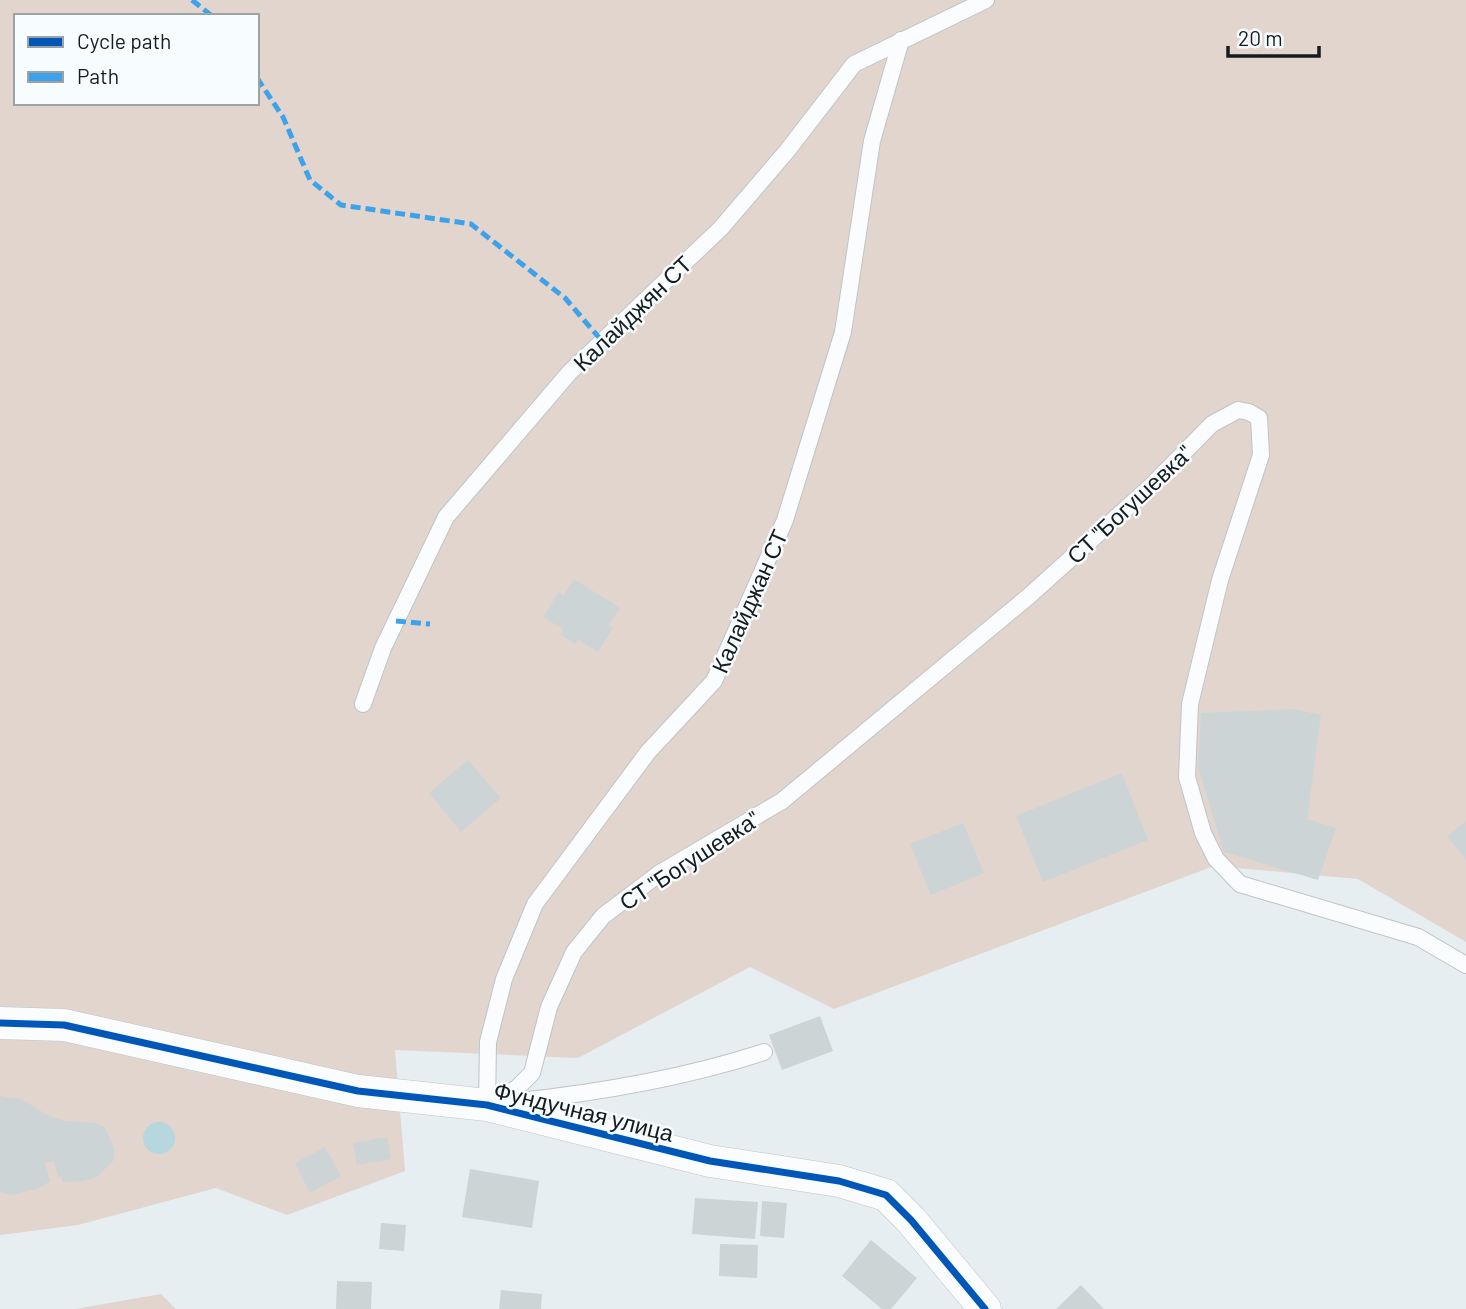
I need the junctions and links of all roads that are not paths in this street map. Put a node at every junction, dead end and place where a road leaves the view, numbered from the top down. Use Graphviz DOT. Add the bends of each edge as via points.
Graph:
graph roads {
  1 [pos="986,0"];
  2 [pos="901,40"];
  3 [pos="363,704"];
  4 [pos="1466,965"];
  5 [pos="0,1023"];
  6 [pos="764,1052"];
  7 [pos="487,1105"];
  8 [pos="985,1309"];
  1 -- 2 [label="lane, Калайджян СТ"];
  2 -- 3 [label="lane, Калайджян СТ" via="854,64 721,228 569,373 446,517 383,648"];
  2 -- 7 [label="lane, Калайджан СТ" via="872,141 843,332 785,520 715,681 648,752 535,904 504,979 488,1042"];
  4 -- 7 [label="lane, СТ \"Богушевка\"" via="1418,937 1240,884 1216,859 1203,833 1187,777 1190,704 1220,580 1261,455 1259,418 1238,410 1212,424 1029,596 782,801 660,873 603,916 575,952 549,1007 532,1073 517,1088"];
  5 -- 7 [label="street, Фундучная улица" via="64,1025 358,1091"];
  6 -- 7 [label="lane" via="703,1072 596,1093"];
  7 -- 8 [label="street, Фундучная улица" via="660,1150 839,1181 886,1195"];
}
